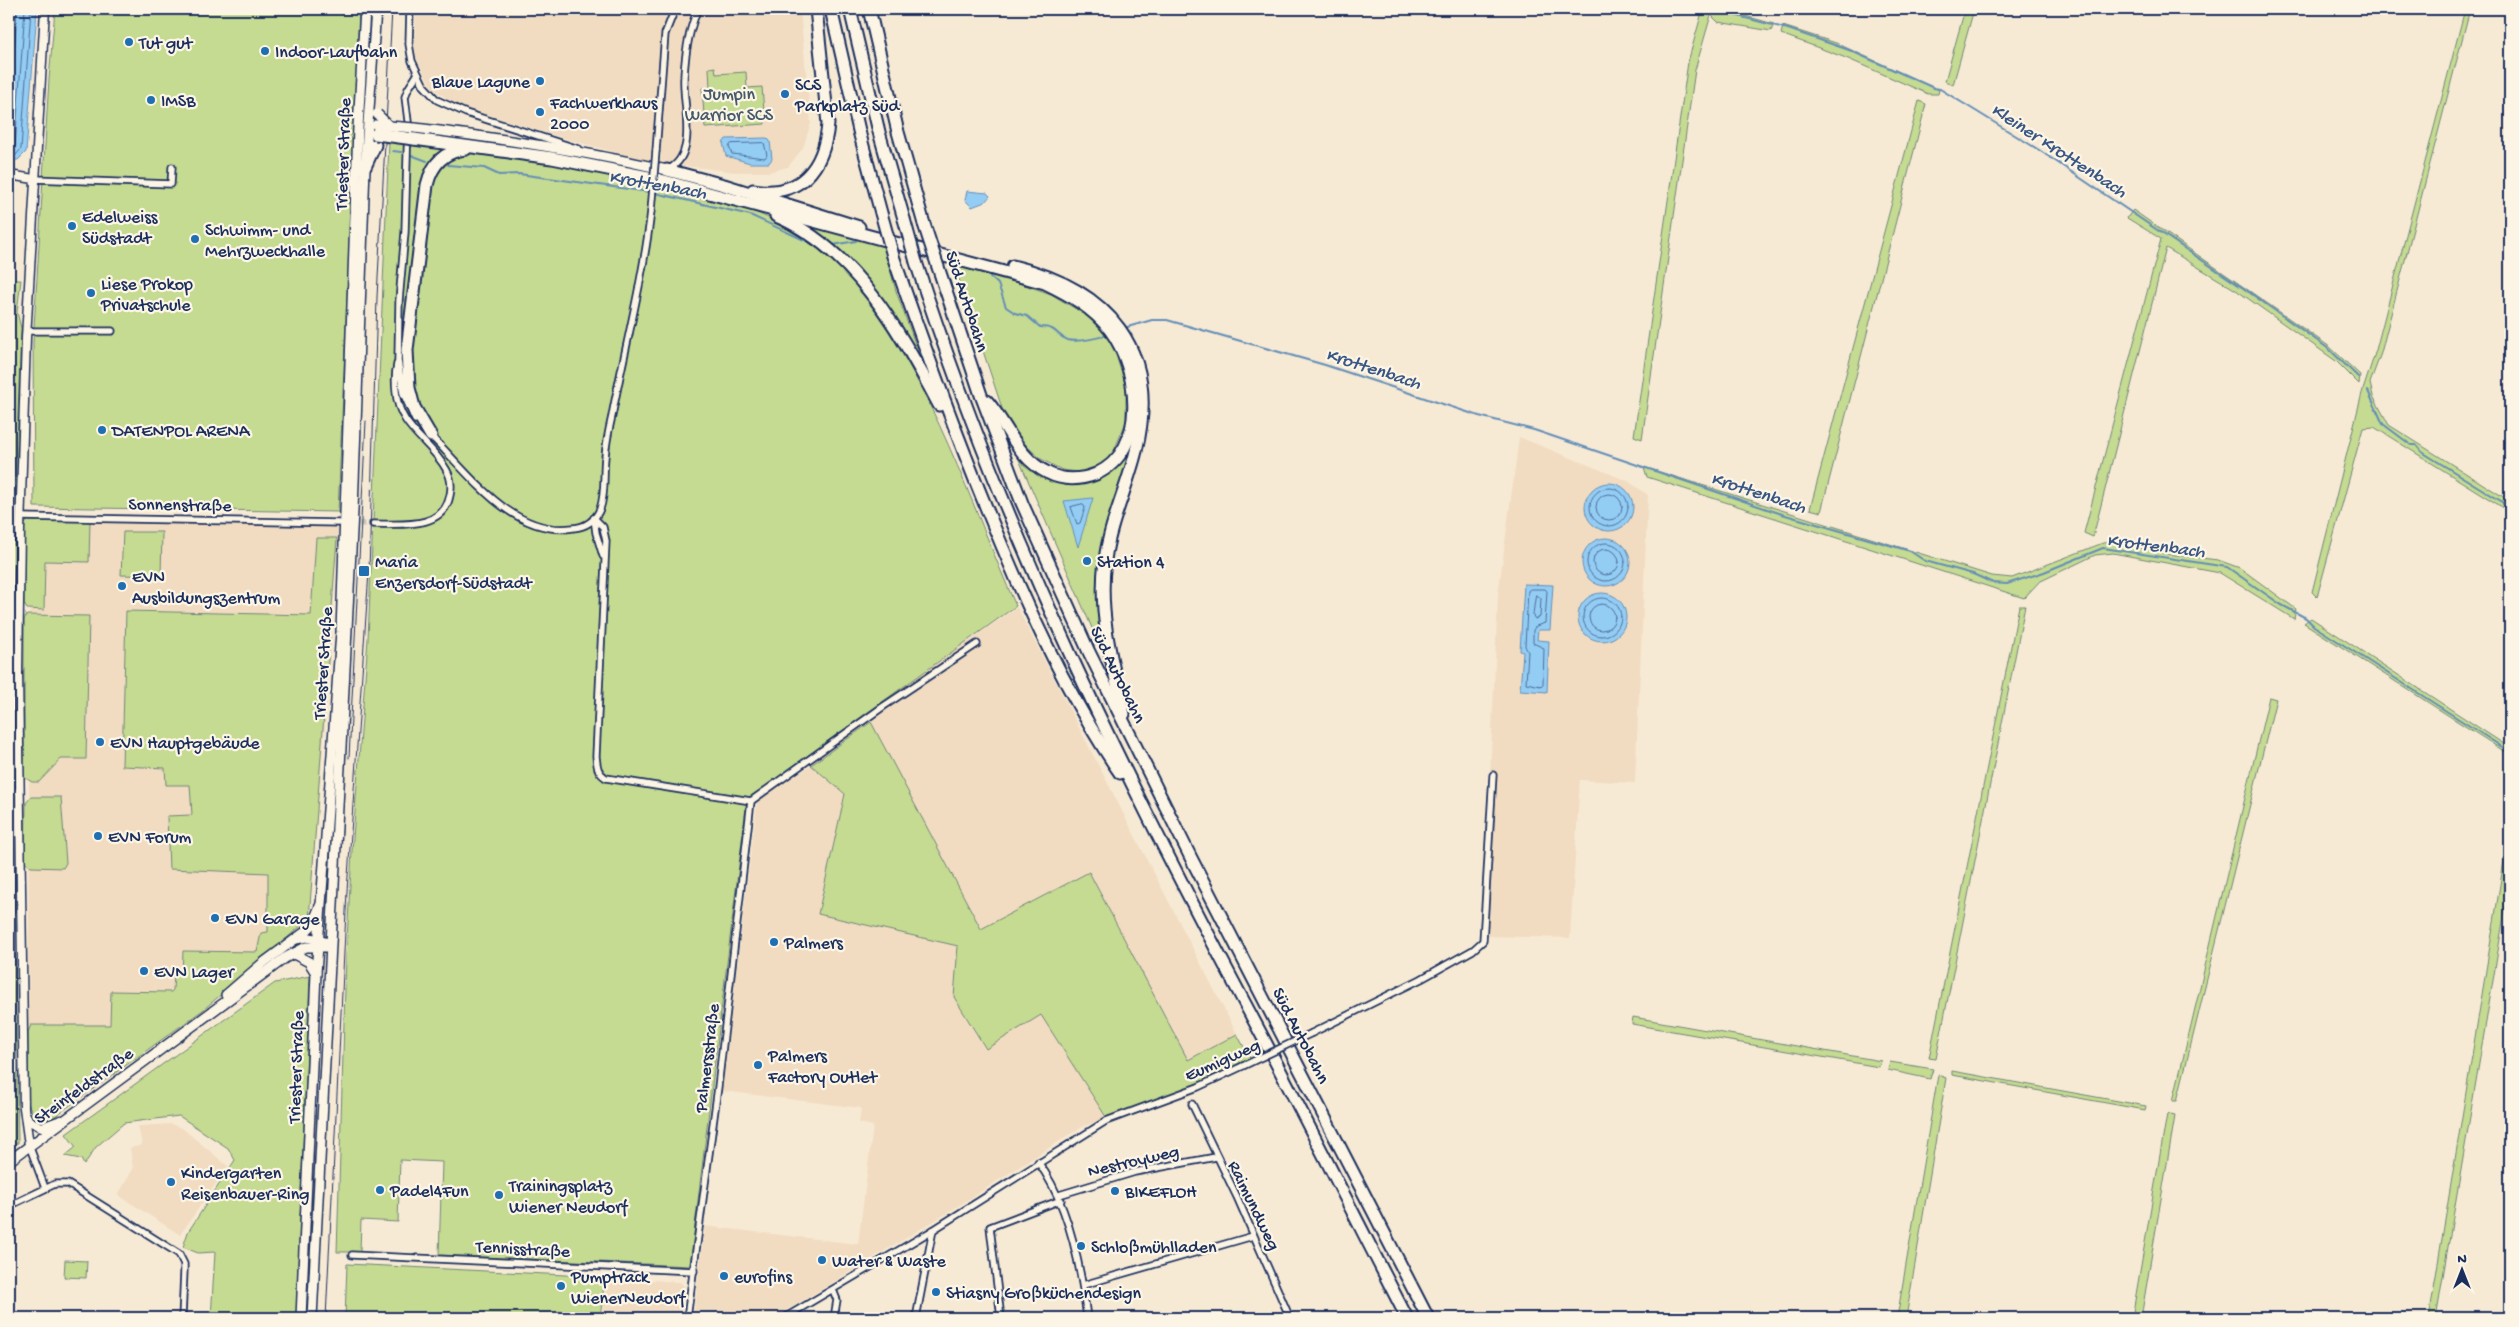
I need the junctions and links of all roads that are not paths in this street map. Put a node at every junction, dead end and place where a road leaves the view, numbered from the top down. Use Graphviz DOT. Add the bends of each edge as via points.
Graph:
graph roads {
  1 [pos="45,9"];
  2 [pos="365,9"];
  3 [pos="376,9"];
  4 [pos="410,9"];
  5 [pos="698,9"];
  6 [pos="816,9"];
  7 [pos="831,9"];
  8 [pos="850,9"];
  9 [pos="868,9"];
  10 [pos="673,11"];
  11 [pos="417,75"];
  12 [pos="371,99"];
  13 [pos="388,125"];
  14 [pos="370,132"];
  15 [pos="414,133"];
  16 [pos="495,149"];
  17 [pos="601,155"];
  18 [pos="172,167"];
  19 [pos="365,168"];
  20 [pos="667,170"];
  21 [pos="9,175"];
  22 [pos="34,179"];
  23 [pos="724,185"];
  24 [pos="733,199"];
  25 [pos="1107,319"];
  26 [pos="26,331"];
  27 [pos="112,331"];
  28 [pos="1120,338"];
  29 [pos="398,361"];
  30 [pos="981,395"];
  31 [pos="954,432"];
  32 [pos="431,436"];
  33 [pos="20,517"];
  34 [pos="594,518"];
  35 [pos="339,523"];
  36 [pos="373,524"];
  37 [pos="977,644"];
  38 [pos="9,673"];
  39 [pos="18,673"];
  40 [pos="1130,737"];
  41 [pos="1493,775"];
  42 [pos="20,791"];
  43 [pos="9,792"];
  44 [pos="1135,793"];
  45 [pos="751,801"];
  46 [pos="320,905"];
  47 [pos="296,939"];
  48 [pos="318,943"];
  49 [pos="330,946"];
  50 [pos="294,954"];
  51 [pos="316,973"];
  52 [pos="177,1036"];
  53 [pos="1192,1104"];
  54 [pos="24,1108"];
  55 [pos="63,1120"];
  56 [pos="29,1145"];
  57 [pos="1216,1157"];
  58 [pos="9,1161"];
  59 [pos="1038,1162"];
  60 [pos="45,1188"];
  61 [pos="1060,1198"];
  62 [pos="9,1206"];
  63 [pos="933,1230"];
  64 [pos="1254,1236"];
  65 [pos="352,1255"];
  66 [pos="694,1271"];
  67 [pos="1083,1285"];
  68 [pos="833,1290"];
  69 [pos="182,1318"];
  70 [pos="301,1318"];
  71 [pos="312,1318"];
  72 [pos="687,1318"];
  73 [pos="784,1318"];
  74 [pos="834,1318"];
  75 [pos="916,1318"];
  76 [pos="1001,1318"];
  77 [pos="1087,1318"];
  78 [pos="1290,1318"];
  79 [pos="1408,1318"];
  80 [pos="1428,1318"];
  1 -- 22 [label="street"];
  2 -- 14 [label="main road, Triester Straße"];
  3 -- 12 [label="main road, Triester Straße"];
  4 -- 11 [label="street" via="409,44"];
  5 -- 20 [label="street" via="685,67 685,144 679,160"];
  6 -- 23 [label="highway" via="828,124 820,161 809,175 776,191"];
  7 -- 31 [label="highway, bridge" via="893,256"];
  8 -- 44 [label="highway, Süd Autobahn, bridge" via="879,132 945,350 1012,524"];
  9 -- 30 [label="highway, Süd Autobahn, bridge" via="924,224"];
  10 -- 34 [label="street, bridge" via="665,34 651,211 635,311 608,440 603,495"];
  11 -- 17 [label="street" via="430,93 446,105"];
  11 -- 29 [label="street" via="405,97 408,121"];
  12 -- 13 [label="main road, bridge" via="377,114"];
  12 -- 14 [label="main road, Triester Straße"];
  13 -- 14 [label="main road, bridge"];
  13 -- 15 [label="main road, bridge"];
  14 -- 15 [label="highway, bridge" via="393,136"];
  14 -- 19 [label="highway"];
  14 -- 46 [label="main road, Triester Straße" via="341,632"];
  15 -- 16 [label="highway"];
  15 -- 17 [label="main road" via="495,138"];
  16 -- 24 [label="highway" via="645,177"];
  16 -- 32 [label="highway" via="456,150 444,155 435,164 427,185 407,350 409,388 414,406"];
  17 -- 20 [label="main road"];
  18 -- 22 [label="street" via="171,184"];
  19 -- 49 [label="main road, Triester Straße" via="353,511"];
  20 -- 23 [label="highway"];
  21 -- 22 [label="street"];
  22 -- 26 [label="street"];
  23 -- 25 [label="highway" via="877,232 1046,275 1076,289 1101,306"];
  24 -- 25 [label="highway" via="1045,283"];
  24 -- 31 [label="highway" via="784,219 834,254 864,286 897,331"];
  25 -- 28 [label="highway"];
  26 -- 27 [label="street"];
  26 -- 33 [label="street"];
  28 -- 30 [label="highway" via="1132,386 1132,428 1116,461 1086,478 1068,479 1048,474 1031,461"];
  28 -- 40 [label="highway" via="1137,365 1141,384 1141,430 1110,532 1103,588 1108,645"];
  29 -- 32 [label="street" via="408,409 418,425"];
  29 -- 36 [label="street" via="396,395 402,416 446,468 451,490 444,510 433,519 415,524"];
  30 -- 40 [label="highway, Süd Autobahn" via="1022,503"];
  31 -- 44 [label="highway" via="1044,641 1103,748"];
  32 -- 34 [label="street" via="506,508 523,520 561,530 585,525"];
  33 -- 35 [label="street, Sonnenstraße"];
  33 -- 39 [label="street"];
  34 -- 45 [label="street" via="603,527 606,541 596,756 600,774 615,781"];
  37 -- 45 [label="street"];
  38 -- 39 [label="street"];
  39 -- 42 [label="street"];
  40 -- 80 [label="highway, Süd Autobahn"];
  41 -- 59 [label="street, Eumigweg, bridge" via="1483,941 1473,950 1312,1034 1198,1087 1106,1121"];
  42 -- 43 [label="street"];
  42 -- 54 [label="street"];
  44 -- 79 [label="highway, Süd Autobahn"];
  45 -- 66 [label="street, Palmersstraße"];
  46 -- 47 [label="main road, Steinfeldstraße" via="312,924"];
  46 -- 48 [label="main road, Triester Straße"];
  47 -- 48 [label="main road"];
  47 -- 52 [label="main road, Steinfeldstraße"];
  48 -- 49 [label="main road"];
  48 -- 50 [label="main road, Steinfeldstraße"];
  48 -- 51 [label="main road, Triester Straße"];
  49 -- 71 [label="main road, Triester Straße"];
  50 -- 51 [label="main road" via="309,962"];
  50 -- 52 [label="main road, Steinfeldstraße"];
  51 -- 70 [label="main road, Triester Straße"];
  52 -- 55 [label="main road, Steinfeldstraße"];
  53 -- 57 [label="street, Raimundweg"];
  54 -- 55 [label="street" via="29,1121 39,1126"];
  54 -- 56 [label="street"];
  55 -- 56 [label="main road, Steinfeldstraße"];
  56 -- 58 [label="main road, Steinfeldstraße"];
  56 -- 60 [label="street"];
  57 -- 61 [label="street, Nestroyweg" via="1135,1172"];
  57 -- 64 [label="street, Raimundweg"];
  59 -- 61 [label="street"];
  59 -- 63 [label="street, Eumigweg"];
  60 -- 62 [label="street"];
  60 -- 69 [label="street" via="55,1184 75,1187 179,1254 184,1264"];
  61 -- 67 [label="street"];
  61 -- 76 [label="street, Nestroyweg" via="990,1227"];
  63 -- 68 [label="street, Eumigweg"];
  63 -- 75 [label="street"];
  64 -- 67 [label="street"];
  64 -- 78 [label="street, Raimundweg"];
  65 -- 66 [label="street, Tennisstraße"];
  66 -- 72 [label="street, Palmersstraße"];
  67 -- 77 [label="street"];
  68 -- 73 [label="street, Eumigweg"];
  68 -- 74 [label="street" via="837,1300"];
}
